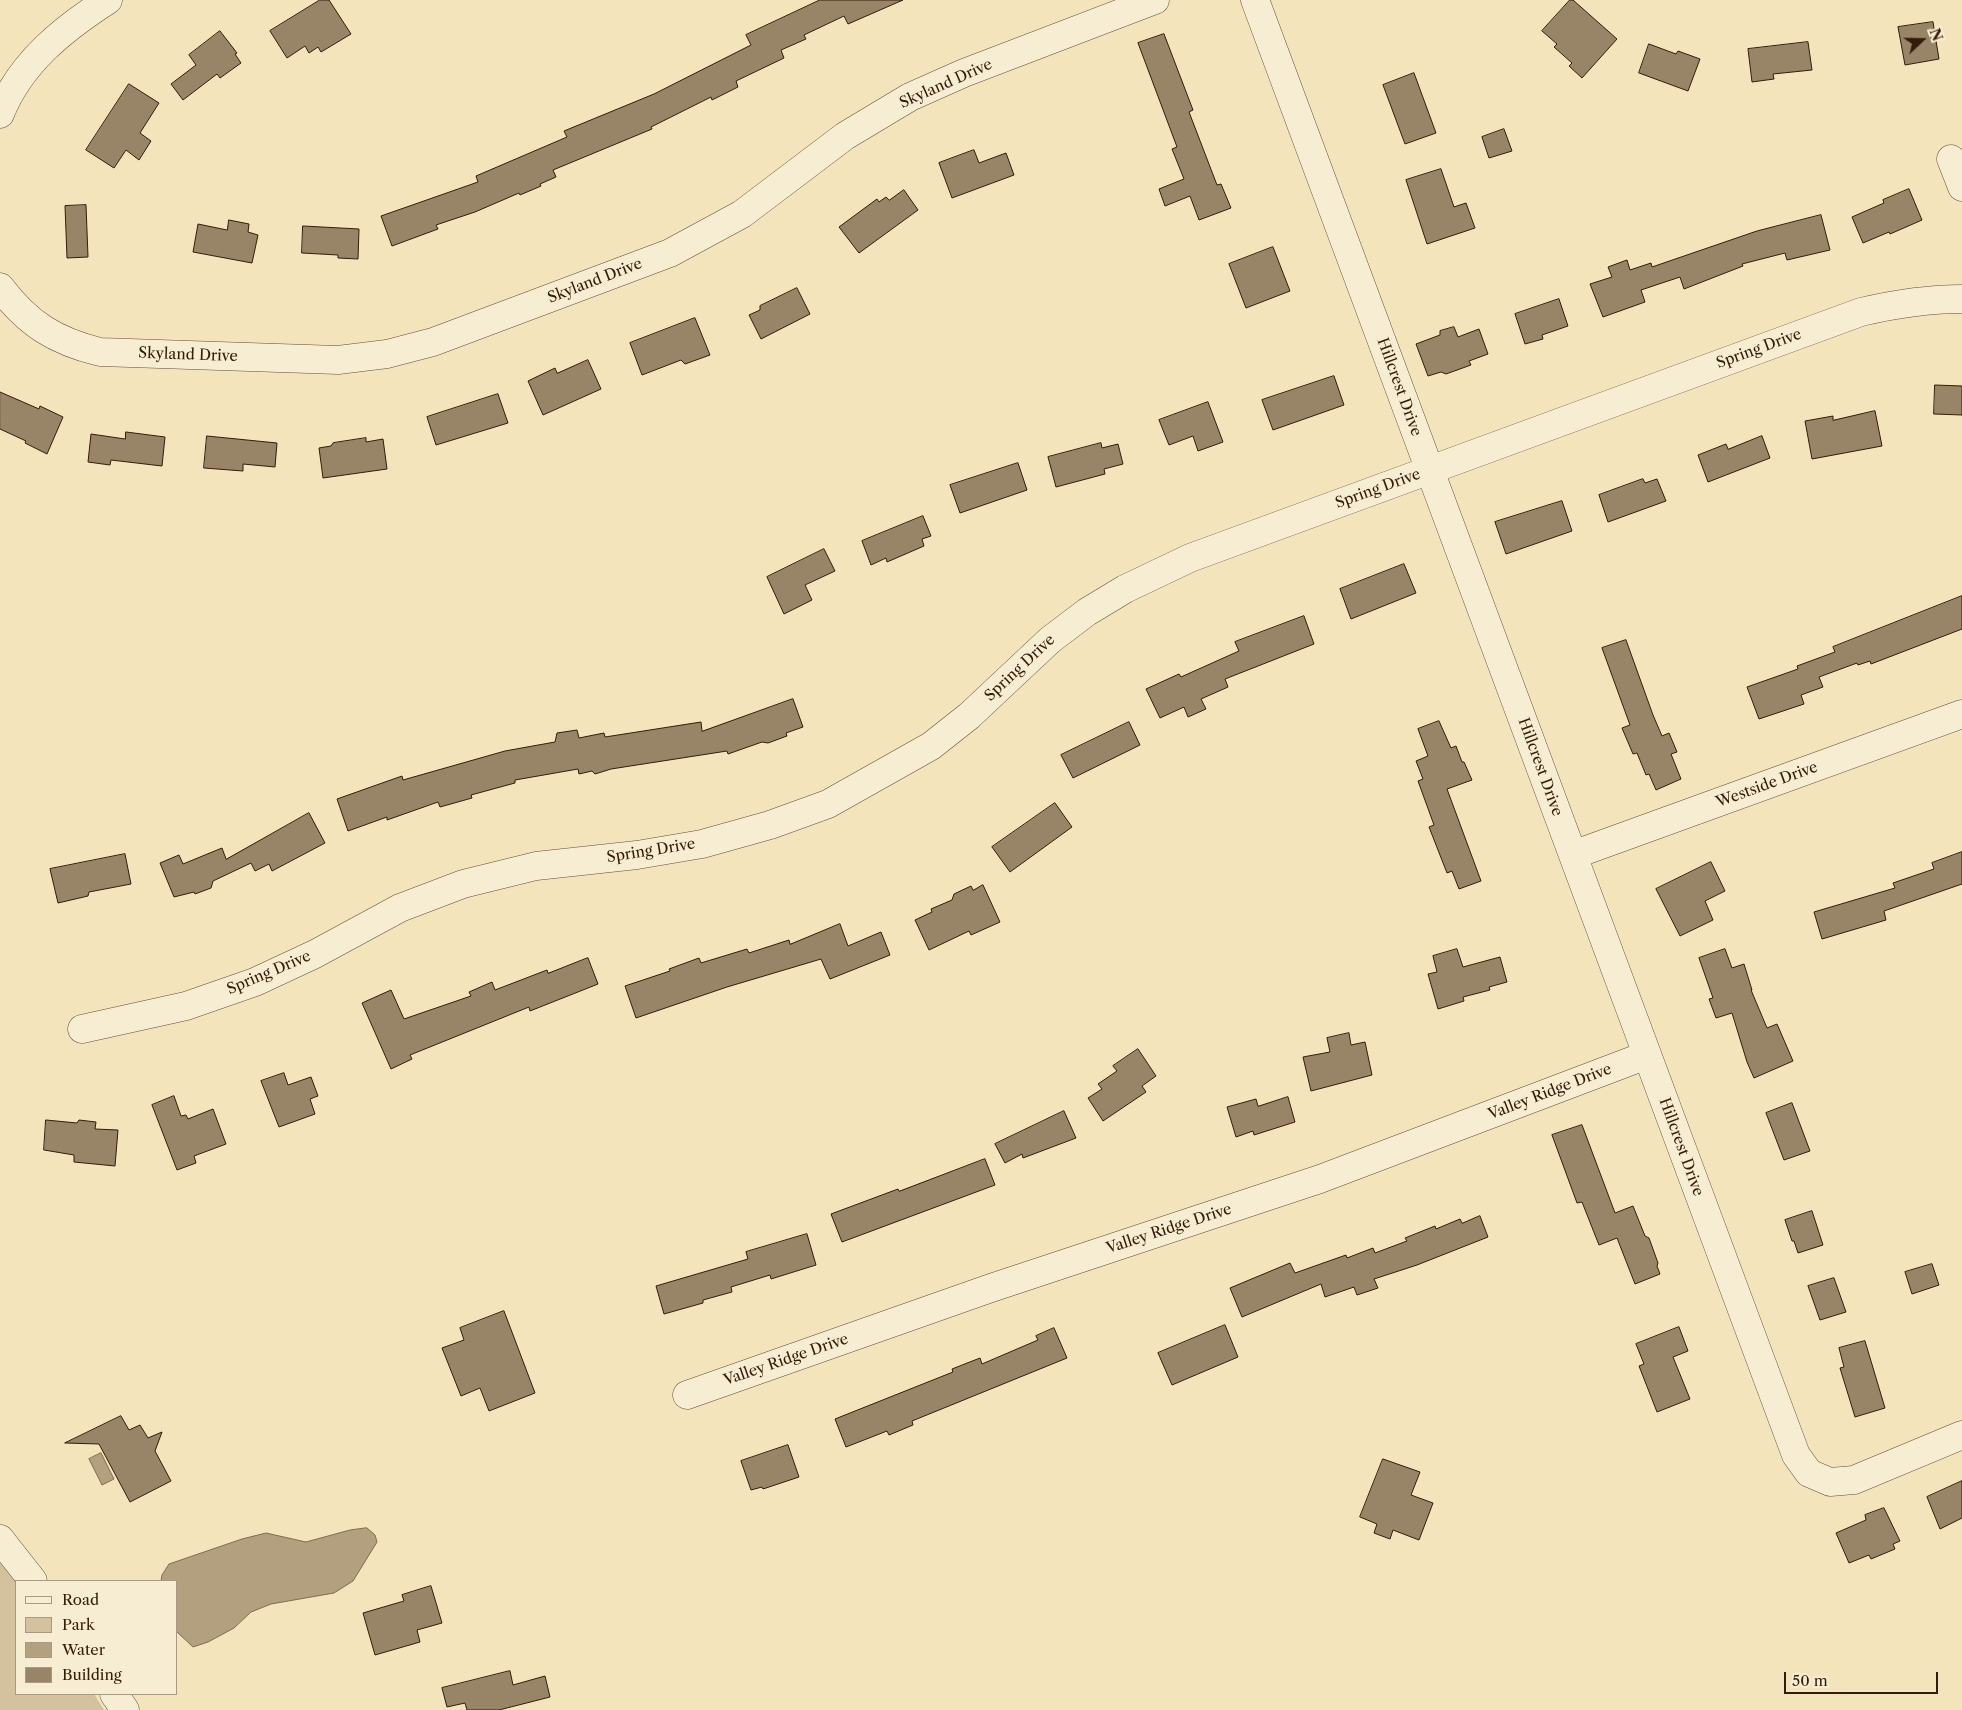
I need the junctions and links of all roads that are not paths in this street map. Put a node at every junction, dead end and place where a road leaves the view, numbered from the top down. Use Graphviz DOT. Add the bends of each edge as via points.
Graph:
graph roads {
  1 [pos="108,0"];
  2 [pos="1155,0"];
  3 [pos="1255,0"];
  4 [pos="0,114"];
  5 [pos="1951,159"];
  6 [pos="1962,187"];
  7 [pos="0,287"];
  8 [pos="1962,299"];
  9 [pos="1430,470"];
  10 [pos="1962,714"];
  11 [pos="1573,855"];
  12 [pos="82,1029"];
  13 [pos="1647,1055"];
  14 [pos="687,1395"];
  15 [pos="1962,1435"];
  16 [pos="0,1539"];
  17 [pos="32,1580"];
  18 [pos="115,1695"];
  19 [pos="124,1710"];
  1 -- 4 [label="street" via="50,42 22,74"];
  2 -- 7 [label="street, Skyland Drive" via="910,97 845,136 742,214 670,253 433,342 387,354 338,360 100,352 54,337 16,307"];
  3 -- 9 [label="street, Hillcrest Drive"];
  5 -- 6 [label="street"];
  8 -- 9 [label="street, Spring Drive" via="1933,299 1861,312"];
  9 -- 11 [label="street, Hillcrest Drive"];
  9 -- 12 [label="street, Spring Drive" via="1190,558 1125,589 1050,640 969,716 931,746 828,804 702,844 536,866 463,884 400,908 255,982 186,1006"];
  10 -- 11 [label="street, Westside Drive"];
  11 -- 13 [label="street, Hillcrest Drive"];
  13 -- 14 [label="street, Valley Ridge Drive" via="1320,1179 991,1288"];
  13 -- 15 [label="street, Hillcrest Drive" via="1796,1455 1809,1472 1830,1482 1854,1480"];
  16 -- 17 [label="street"];
  18 -- 19 [label="street"];
}
